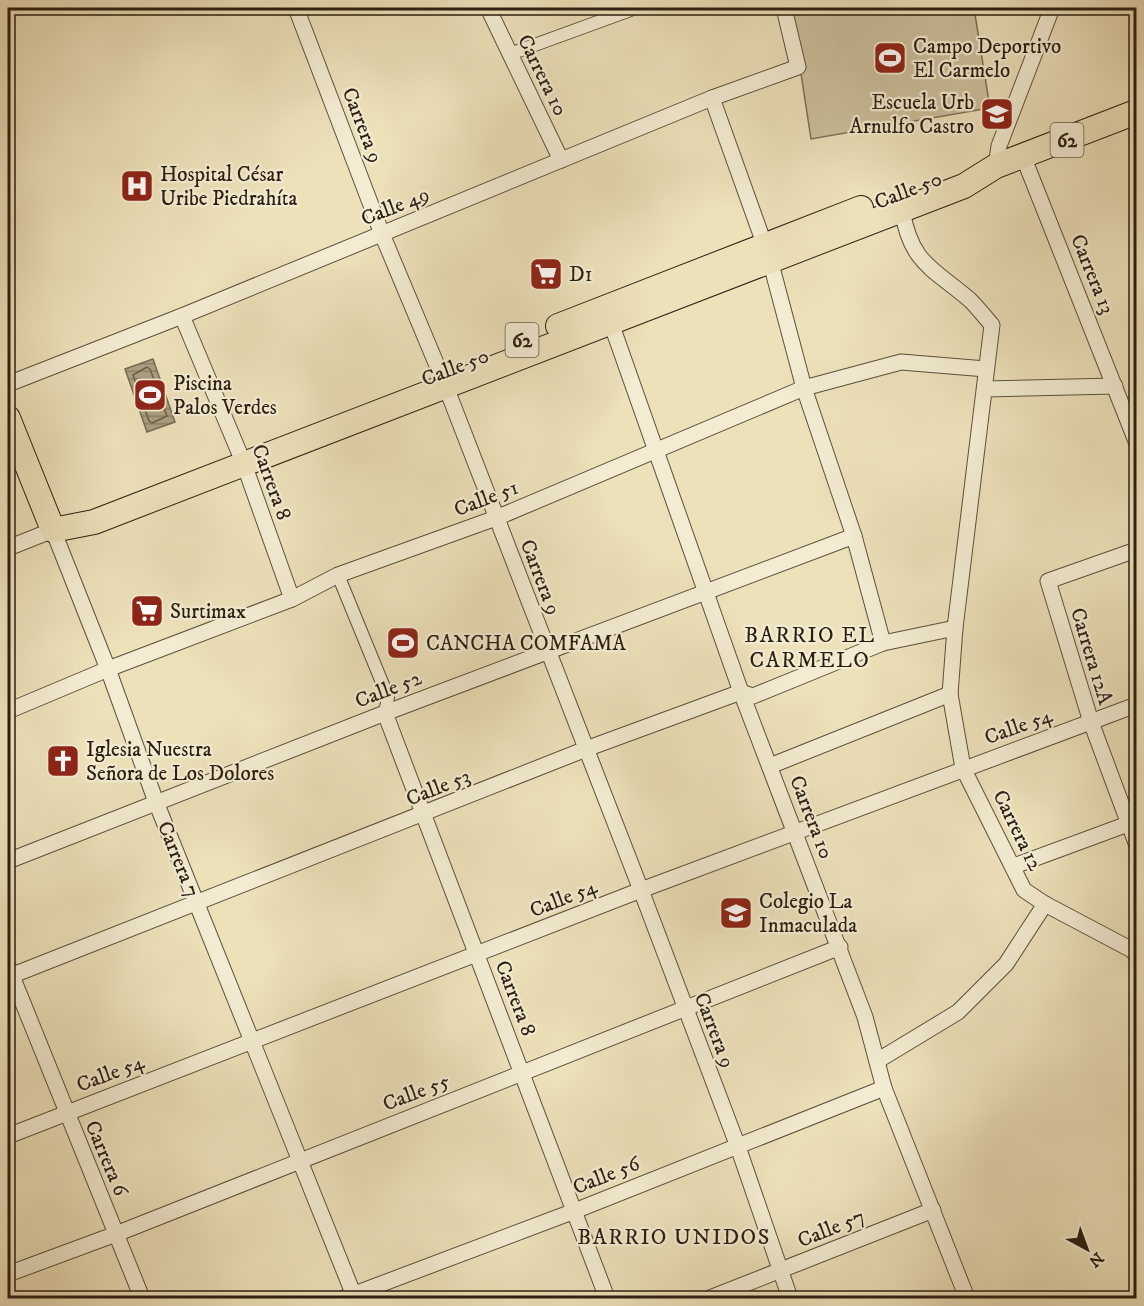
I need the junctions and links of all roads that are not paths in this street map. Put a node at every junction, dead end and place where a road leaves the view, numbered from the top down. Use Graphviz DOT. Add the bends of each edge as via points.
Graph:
graph roads {
  1 [pos="296,8"];
  2 [pos="488,8"];
  3 [pos="636,8"];
  4 [pos="784,8"];
  5 [pos="1052,8"];
  6 [pos="510,54"];
  7 [pos="712,98"];
  8 [pos="1137,111"];
  9 [pos="1023,156"];
  10 [pos="561,160"];
  11 [pos="996,166"];
  12 [pos="902,210"];
  13 [pos="382,234"];
  14 [pos="767,252"];
  15 [pos="182,316"];
  16 [pos="611,323"];
  17 [pos="986,369"];
  18 [pos="443,380"];
  19 [pos="8,384"];
  20 [pos="1115,386"];
  21 [pos="804,388"];
  22 [pos="984,388"];
  23 [pos="8,418"];
  24 [pos="1137,441"];
  25 [pos="654,451"];
  26 [pos="242,457"];
  27 [pos="496,518"];
  28 [pos="53,530"];
  29 [pos="854,536"];
  30 [pos="8,548"];
  31 [pos="1137,550"];
  32 [pos="338,575"];
  33 [pos="706,592"];
  34 [pos="292,599"];
  35 [pos="955,628"];
  36 [pos="883,643"];
  37 [pos="547,651"];
  38 [pos="108,669"];
  39 [pos="741,692"];
  40 [pos="950,694"];
  41 [pos="1137,705"];
  42 [pos="8,711"];
  43 [pos="385,713"];
  44 [pos="1090,722"];
  45 [pos="586,749"];
  46 [pos="770,766"];
  47 [pos="963,768"];
  48 [pos="156,802"];
  49 [pos="423,815"];
  50 [pos="1134,822"];
  51 [pos="796,832"];
  52 [pos="1137,843"];
  53 [pos="8,861"];
  54 [pos="1014,866"];
  55 [pos="641,890"];
  56 [pos="196,902"];
  57 [pos="1045,904"];
  58 [pos="840,946"];
  59 [pos="477,955"];
  60 [pos="1137,955"];
  61 [pos="9,973"];
  62 [pos="684,1008"];
  63 [pos="253,1040"];
  64 [pos="877,1061"];
  65 [pos="522,1073"];
  66 [pos="884,1088"];
  67 [pos="66,1113"];
  68 [pos="8,1136"];
  69 [pos="737,1144"];
  70 [pos="301,1160"];
  71 [pos="933,1210"];
  72 [pos="572,1212"];
  73 [pos="116,1234"];
  74 [pos="780,1271"];
  75 [pos="8,1274"];
  76 [pos="351,1297"];
  77 [pos="142,1299"];
  78 [pos="607,1299"];
  79 [pos="710,1299"];
  80 [pos="790,1299"];
  81 [pos="967,1299"];
  1 -- 13 [label="street, Carrera 9"];
  2 -- 6 [label="street, Carrera 10"];
  3 -- 6 [label="street"];
  4 -- 7 [label="street, Calle 49" via="798,67"];
  5 -- 11 [label="street" via="999,146"];
  6 -- 10 [label="street, Carrera 10"];
  7 -- 10 [label="street, Calle 49"];
  7 -- 14 [label="street"];
  8 -- 9 [label="main road, Calle 50 / 62"];
  9 -- 11 [label="main road, Calle 50 / 62"];
  9 -- 20 [label="street, Carrera 13"];
  10 -- 13 [label="street, Calle 49"];
  11 -- 12 [label="main road, Calle 50 / 62" via="964,186"];
  11 -- 14 [label="main road, Calle 50 / 62" via="958,171"];
  12 -- 14 [label="main road, Calle 50 / 62"];
  12 -- 17 [label="street, Carrera 12" via="906,234 926,267 970,301 992,325"];
  13 -- 15 [label="street, Calle 49"];
  13 -- 18 [label="street, Carrera 9"];
  14 -- 16 [label="main road, Calle 50 / 62"];
  14 -- 18 [label="main road, Calle 50 / 62"];
  14 -- 21 [label="street"];
  15 -- 19 [label="street, Calle 49"];
  15 -- 26 [label="street, Carrera 8"];
  16 -- 18 [label="main road, Calle 50 / 62"];
  16 -- 25 [label="street"];
  17 -- 21 [label="street, Calle 51" via="901,362"];
  17 -- 22 [label="street, Carrera 12"];
  18 -- 26 [label="main road, Calle 50 / 62"];
  18 -- 27 [label="street, Carrera 9"];
  20 -- 22 [label="street"];
  20 -- 24 [label="street, Carrera 13"];
  21 -- 25 [label="street, Calle 51"];
  21 -- 29 [label="street"];
  22 -- 35 [label="street, Carrera 12"];
  23 -- 28 [label="main road, Carrera 7"];
  25 -- 27 [label="street, Calle 51"];
  25 -- 33 [label="street, Carrera 10"];
  26 -- 28 [label="main road, Calle 50 / 62" via="93,522"];
  26 -- 34 [label="street, Carrera 8"];
  27 -- 32 [label="street, Calle 51"];
  27 -- 37 [label="street, Carrera 9"];
  28 -- 30 [label="street, Calle 50"];
  28 -- 38 [label="street, Carrera 7"];
  29 -- 33 [label="street, Calle 52"];
  29 -- 36 [label="street"];
  31 -- 44 [label="street, Carrera 12A" via="1048,581"];
  32 -- 34 [label="street, Calle 51"];
  32 -- 43 [label="street" via="388,697"];
  33 -- 37 [label="street, Calle 52"];
  33 -- 39 [label="street, Carrera 10"];
  34 -- 38 [label="street, Calle 51"];
  35 -- 36 [label="street, Calle 53"];
  35 -- 40 [label="street, Carrera 12"];
  36 -- 39 [label="street, Calle 53" via="753,696"];
  37 -- 43 [label="street, Calle 52"];
  37 -- 45 [label="street, Carrera 9"];
  38 -- 42 [label="street, Calle 51"];
  38 -- 48 [label="street, Carrera 7"];
  39 -- 45 [label="street, Calle 53"];
  39 -- 46 [label="street, Carrera 10"];
  40 -- 46 [label="street"];
  40 -- 47 [label="street, Carrera 12"];
  41 -- 44 [label="street, Calle 54"];
  43 -- 48 [label="street, Calle 52"];
  43 -- 49 [label="street, Carrera 8"];
  44 -- 47 [label="street, Calle 54"];
  44 -- 50 [label="street, Carrera 12A"];
  45 -- 49 [label="street, Calle 53"];
  45 -- 55 [label="street, Carrera 9"];
  46 -- 51 [label="street, Carrera 10"];
  47 -- 51 [label="street, Calle 54"];
  47 -- 54 [label="street, Carrera 12"];
  48 -- 53 [label="street, Calle 52"];
  48 -- 56 [label="street, Carrera 7"];
  49 -- 56 [label="street, Calle 53"];
  49 -- 59 [label="street, Carrera 8"];
  50 -- 52 [label="street, Carrera 12A"];
  50 -- 54 [label="street"];
  51 -- 55 [label="street, Calle 54"];
  51 -- 58 [label="street, Carrera 10"];
  54 -- 57 [label="street, Carrera 12" via="1024,890"];
  55 -- 59 [label="street, Calle 54"];
  55 -- 62 [label="street, Carrera 9"];
  56 -- 61 [label="street, Calle 53"];
  56 -- 63 [label="street, Carrera 7"];
  57 -- 60 [label="street, Carrera 12"];
  57 -- 64 [label="street" via="1006,964 958,1012"];
  58 -- 62 [label="street, Calle 55"];
  58 -- 64 [label="street, Carrera 10"];
  59 -- 63 [label="street, Calle 54"];
  59 -- 65 [label="street, Carrera 8"];
  61 -- 67 [label="street, Carrera 6"];
  62 -- 65 [label="street, Calle 55"];
  62 -- 69 [label="street, Carrera 9"];
  63 -- 67 [label="street, Calle 54"];
  63 -- 70 [label="street, Carrera 7"];
  64 -- 66 [label="street, Carrera 10"];
  65 -- 70 [label="street, Calle 55"];
  65 -- 72 [label="street, Carrera 8"];
  66 -- 69 [label="street, Calle 56"];
  66 -- 71 [label="street, Carrera 10"];
  67 -- 68 [label="street, Calle 54"];
  67 -- 73 [label="street, Carrera 6"];
  69 -- 72 [label="street, Calle 56"];
  69 -- 74 [label="street, Carrera 9"];
  70 -- 73 [label="street, Calle 55"];
  70 -- 76 [label="street, Carrera 7"];
  71 -- 74 [label="street, Calle 57"];
  71 -- 81 [label="street, Carrera 10"];
  72 -- 76 [label="street, Calle 56"];
  72 -- 78 [label="street, Carrera 8"];
  73 -- 75 [label="street, Calle 55"];
  73 -- 77 [label="street, Carrera 6"];
  74 -- 79 [label="street, Calle 57"];
  74 -- 80 [label="street, Carrera 9"];
}
